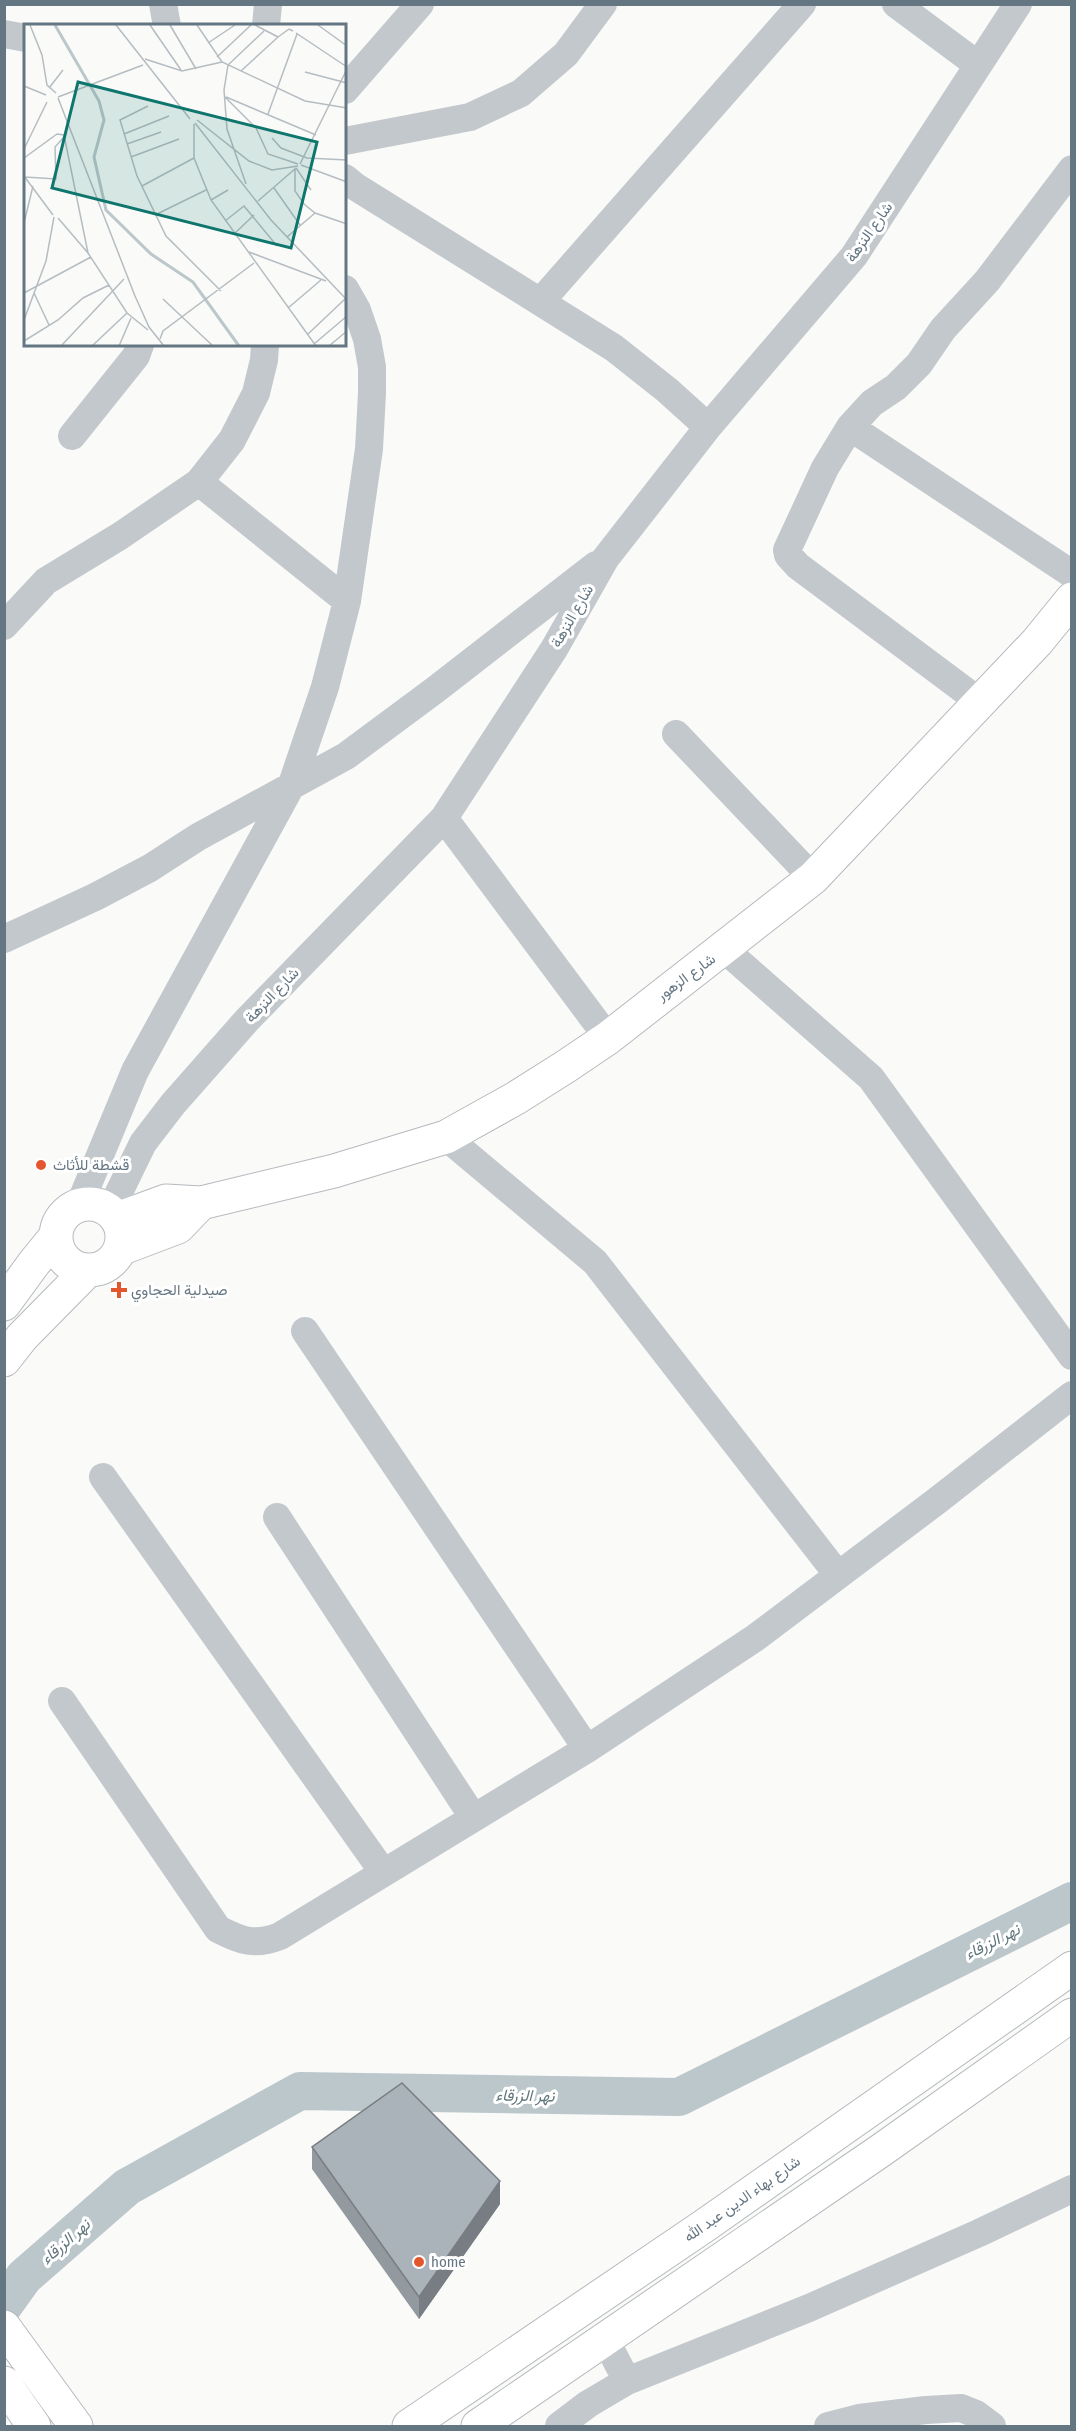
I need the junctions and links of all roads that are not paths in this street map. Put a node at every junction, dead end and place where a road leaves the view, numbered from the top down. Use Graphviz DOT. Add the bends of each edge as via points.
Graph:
graph roads {
  1 [pos="163,4"];
  2 [pos="268,4"];
  3 [pos="420,4"];
  4 [pos="603,4"];
  5 [pos="802,4"];
  6 [pos="896,4"];
  7 [pos="1018,4"];
  8 [pos="167,24"];
  9 [pos="266,24"];
  10 [pos="4,34"];
  11 [pos="24,38"];
  12 [pos="978,65"];
  13 [pos="346,89"];
  14 [pos="346,141"];
  15 [pos="1071,169"];
  16 [pos="350,182"];
  17 [pos="346,291"];
  18 [pos="541,301"];
  19 [pos="140,346"];
  20 [pos="265,346"];
  21 [pos="708,427"];
  22 [pos="850,427"];
  23 [pos="72,436"];
  24 [pos="199,482"];
  25 [pos="605,558"];
  26 [pos="1071,574"];
  27 [pos="1071,599"];
  28 [pos="347,601"];
  29 [pos="4,626"];
  30 [pos="980,702"];
  31 [pos="676,734"];
  32 [pos="292,784"];
  33 [pos="444,818"];
  34 [pos="813,878"];
  35 [pos="4,939"];
  36 [pos="724,949"];
  37 [pos="608,1038"];
  38 [pos="446,1137"];
  39 [pos="106,1221"];
  40 [pos="56,1236"];
  41 [pos="88,1270"];
  42 [pos="4,1304"];
  43 [pos="305,1331"];
  44 [pos="1071,1356"];
  45 [pos="4,1360"];
  46 [pos="1071,1395"];
  47 [pos="103,1477"];
  48 [pos="277,1517"];
  49 [pos="838,1575"];
  50 [pos="62,1701"];
  51 [pos="586,1749"];
  52 [pos="473,1817"];
  53 [pos="383,1872"];
  54 [pos="1071,1968"];
  55 [pos="1071,2015"];
  56 [pos="1071,2189"];
  57 [pos="4,2327"];
  58 [pos="605,2338"];
  59 [pos="627,2381"];
  60 [pos="4,2383"];
  61 [pos="72,2421"];
  62 [pos="34,2427"];
  63 [pos="409,2427"];
  64 [pos="478,2427"];
  65 [pos="559,2427"];
  66 [pos="828,2427"];
  67 [pos="992,2427"];
  1 -- 8 [label="street"];
  2 -- 9 [label="street"];
  3 -- 13 [label="street"];
  4 -- 14 [label="street" via="566,54 521,93 470,117"];
  5 -- 18 [label="street"];
  6 -- 12 [label="street"];
  7 -- 12 [label="street, شارع النزهة"];
  10 -- 11 [label="street"];
  12 -- 21 [label="street, شارع النزهة" via="854,256"];
  15 -- 22 [label="street" via="919,364"];
  16 -- 18 [label="street"];
  17 -- 28 [label="street" via="367,339 372,367 369,449"];
  18 -- 21 [label="street" via="614,348"];
  19 -- 23 [label="street" via="136,356"];
  20 -- 24 [label="street" via="256,393 232,440"];
  21 -- 25 [label="street, شارع النزهة"];
  22 -- 26 [label="street"];
  22 -- 30 [label="street" via="790,540 788,555"];
  24 -- 28 [label="street"];
  24 -- 29 [label="street" via="46,581"];
  25 -- 32 [label="street" via="345,756"];
  25 -- 33 [label="street, شارع النزهة" via="554,649"];
  27 -- 30 [label="main road, شارع الزهور"];
  28 -- 32 [label="street" via="325,687"];
  30 -- 34 [label="main road, شارع الزهور"];
  31 -- 34 [label="street"];
  32 -- 35 [label="street" via="150,868"];
  32 -- 39 [label="street" via="135,1071"];
  33 -- 37 [label="street"];
  33 -- 39 [label="street, شارع النزهة" via="247,1020 173,1104 143,1143"];
  34 -- 36 [label="main road, شارع الزهور"];
  36 -- 37 [label="main road, شارع الزهور"];
  36 -- 44 [label="street" via="871,1078"];
  37 -- 38 [label="main road, شارع الزهور" via="516,1098"];
  38 -- 39 [label="main road, شارع الزهور" via="334,1171 201,1203 166,1201"];
  38 -- 49 [label="street" via="595,1263"];
  39 -- 40 [label="main road" via="63,1217"];
  39 -- 41 [label="main road" via="108,1265"];
  40 -- 41 [label="main road" via="62,1256 78,1269"];
  40 -- 42 [label="main road"];
  41 -- 45 [label="main road"];
  43 -- 51 [label="street"];
  46 -- 49 [label="street"];
  47 -- 53 [label="street"];
  48 -- 52 [label="street"];
  49 -- 51 [label="street" via="755,1638"];
  50 -- 53 [label="street" via="218,1929 233,1937 263,1942 280,1936"];
  51 -- 52 [label="street"];
  52 -- 53 [label="street"];
  54 -- 63 [label="main road, شارع بهاء الدين عبد الله"];
  55 -- 58 [label="main road"];
  56 -- 59 [label="street" via="798,2312"];
  57 -- 61 [label="main road"];
  58 -- 59 [label="street"];
  58 -- 64 [label="main road"];
  59 -- 65 [label="street"];
  60 -- 62 [label="main road"];
  66 -- 67 [label="street" via="859,2418 961,2408"];
}
